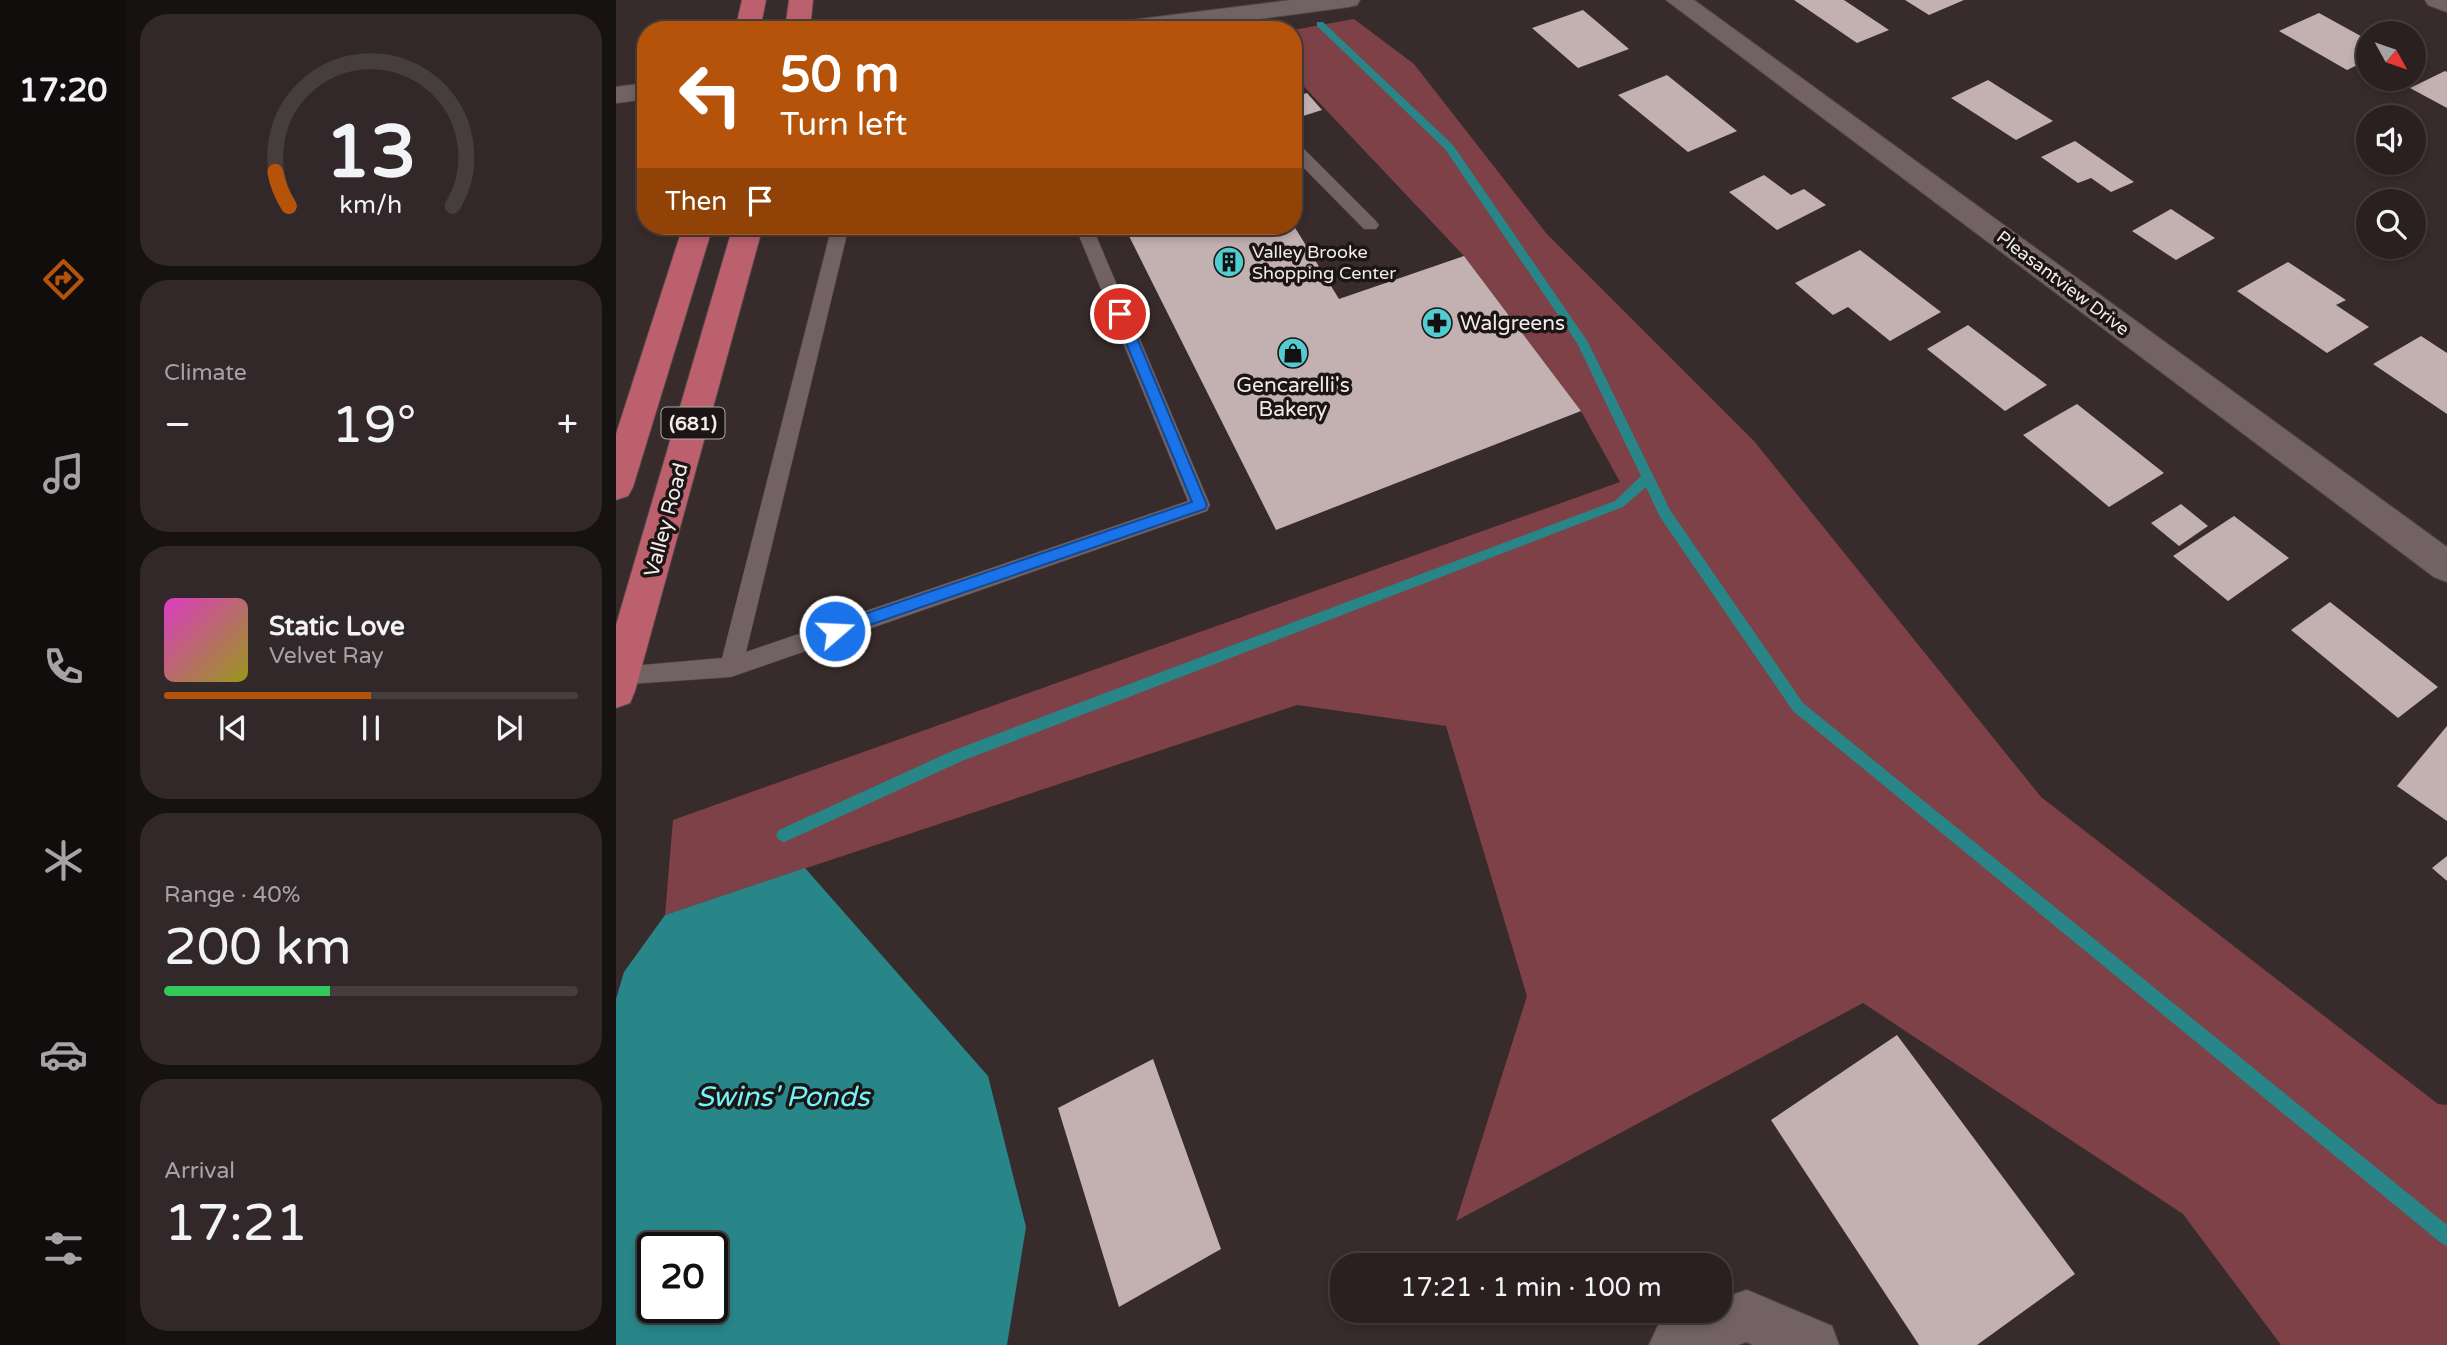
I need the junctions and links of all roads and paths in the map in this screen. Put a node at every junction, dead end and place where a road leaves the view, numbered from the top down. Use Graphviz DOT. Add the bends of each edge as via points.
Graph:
graph roads {
  1 [pos="754,0"];
  2 [pos="801,0"];
  3 [pos="1348,0"];
  4 [pos="1678,0"];
  5 [pos="2437,0"];
  6 [pos="2447,5"];
  7 [pos="749,21"];
  8 [pos="798,21"];
  9 [pos="1219,21"];
  10 [pos="637,92"];
  11 [pos="616,95"];
  12 [pos="1302,156"];
  13 [pos="1370,225"];
  14 [pos="695,235"];
  15 [pos="745,235"];
  16 [pos="838,235"];
  17 [pos="1087,235"];
  18 [pos="616,487"];
  19 [pos="2447,567"];
  20 [pos="730,667"];
  21 [pos="618,684"];
  22 [pos="1675,1345"];
  23 [pos="1812,1345"];
  1 -- 7 [label="main road"];
  2 -- 8 [label="main road"];
  3 -- 9 [label="street"];
  4 -- 19 [label="street, Pleasantview Drive"];
  5 -- 6 [label="street"];
  10 -- 11 [label="street"];
  12 -- 13 [label="lane"];
  14 -- 18 [label="main road, (681)"];
  15 -- 21 [label="main road, Valley Road / (681)"];
  16 -- 20 [label="lane"];
  17 -- 20 [label="lane" via="1200,505"];
  20 -- 21 [label="lane"];
  22 -- 23 [label="street" via="1680,1338 1747,1316"];
}
